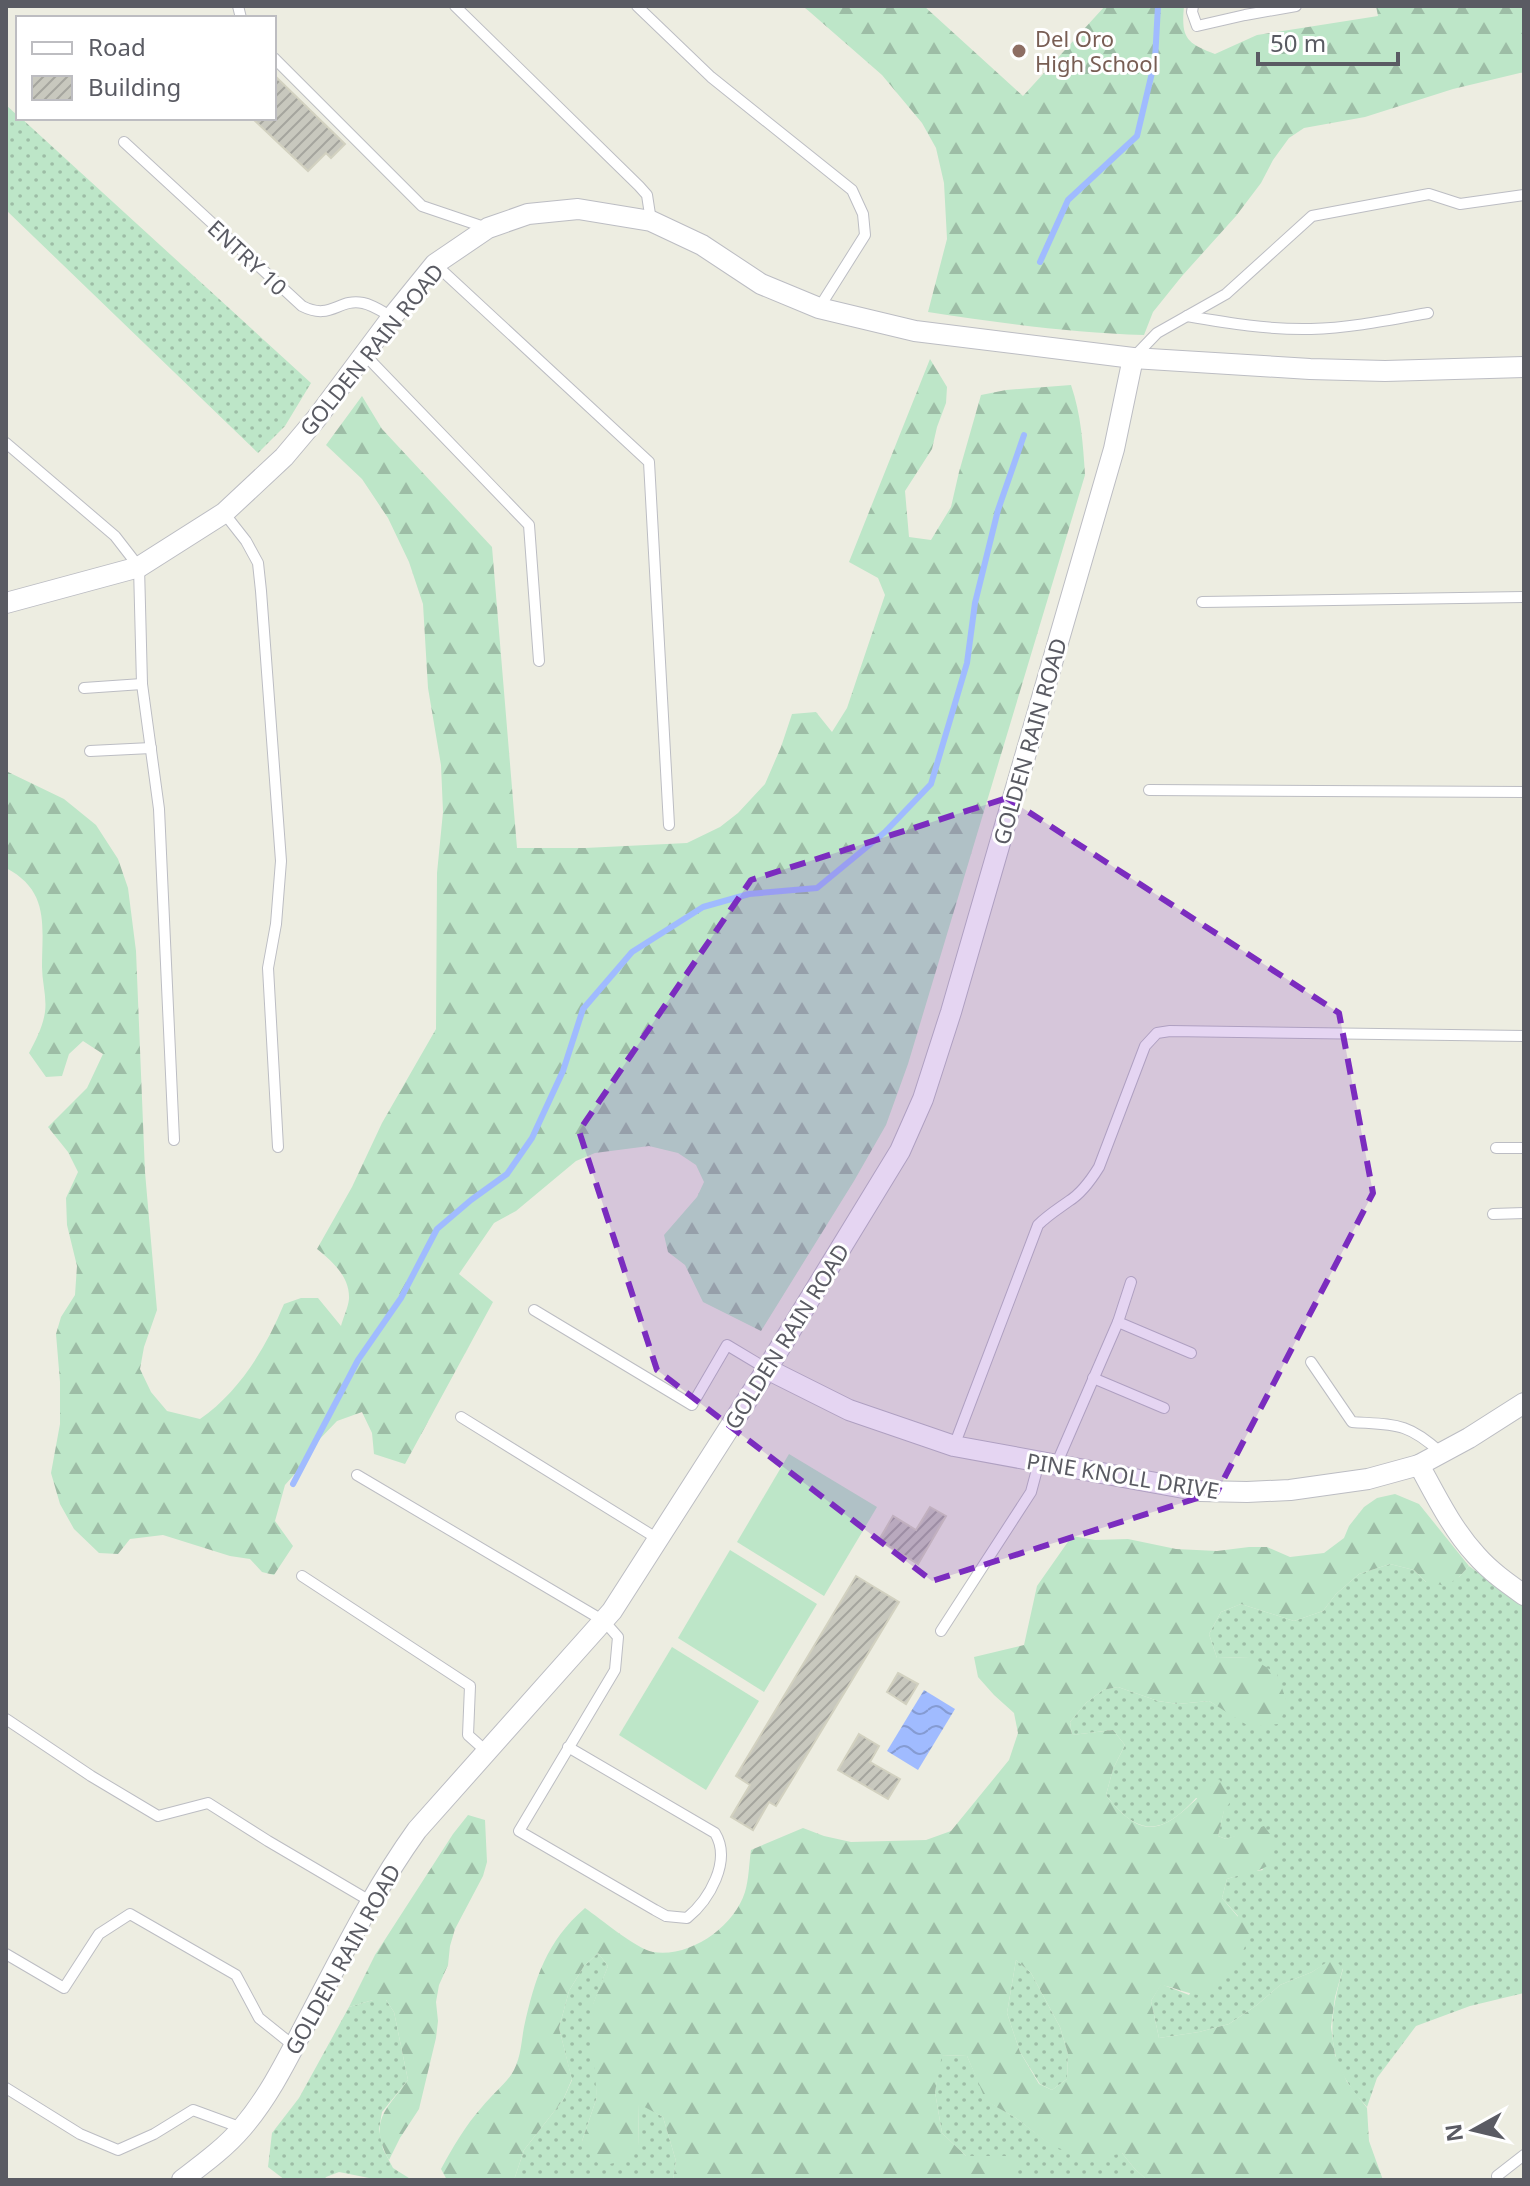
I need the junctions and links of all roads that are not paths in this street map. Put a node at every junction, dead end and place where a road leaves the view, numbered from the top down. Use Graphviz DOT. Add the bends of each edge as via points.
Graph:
graph roads {
  1 [pos="455,6"];
  2 [pos="637,6"];
  3 [pos="1193,6"];
  4 [pos="1296,6"];
  5 [pos="276,60"];
  6 [pos="124,142"];
  7 [pos="1524,195"];
  8 [pos="651,221"];
  9 [pos="488,228"];
  10 [pos="435,264"];
  11 [pos="819,308"];
  12 [pos="1428,313"];
  13 [pos="1187,316"];
  14 [pos="392,317"];
  15 [pos="364,354"];
  16 [pos="1133,358"];
  17 [pos="1524,367"];
  18 [pos="6,443"];
  19 [pos="224,513"];
  20 [pos="139,567"];
  21 [pos="1524,597"];
  22 [pos="1202,602"];
  23 [pos="6,603"];
  24 [pos="539,661"];
  25 [pos="142,684"];
  26 [pos="84,688"];
  27 [pos="151,748"];
  28 [pos="90,751"];
  29 [pos="1149,790"];
  30 [pos="1524,792"];
  31 [pos="669,825"];
  32 [pos="1524,1036"];
  33 [pos="174,1140"];
  34 [pos="278,1147"];
  35 [pos="1496,1148"];
  36 [pos="1524,1148"];
  37 [pos="1524,1213"];
  38 [pos="1493,1214"];
  39 [pos="1131,1282"];
  40 [pos="534,1310"];
  41 [pos="1118,1322"];
  42 [pos="1191,1353"];
  43 [pos="1311,1362"];
  44 [pos="767,1369"];
  45 [pos="1093,1378"];
  46 [pos="1524,1403"];
  47 [pos="1164,1408"];
  48 [pos="461,1417"];
  49 [pos="954,1446"];
  50 [pos="1440,1452"];
  51 [pos="1048,1463"];
  52 [pos="1419,1465"];
  53 [pos="357,1475"];
  54 [pos="658,1539"];
  55 [pos="302,1576"];
  56 [pos="1524,1595"];
  57 [pos="604,1621"];
  58 [pos="941,1631"];
  59 [pos="6,1719"];
  60 [pos="568,1747"];
  61 [pos="487,1752"];
  62 [pos="370,1901"];
  63 [pos="6,1954"];
  64 [pos="294,2046"];
  65 [pos="6,2088"];
  66 [pos="242,2128"];
  67 [pos="1524,2155"];
  68 [pos="182,2180"];
  69 [pos="1498,2180"];
  1 -- 8 [label="lane" via="639,186 647,195"];
  2 -- 11 [label="lane" via="711,77 852,190 865,235"];
  3 -- 4 [label="lane" via="1197,26"];
  5 -- 9 [label="lane" via="422,206"];
  6 -- 14 [label="lane, ENTRY 10" via="302,306 324,313 360,302"];
  7 -- 13 [label="lane" via="1460,204 1429,194 1312,216 1226,294"];
  8 -- 9 [label="street, GOLDEN RAIN ROAD" via="578,209 528,214"];
  8 -- 11 [label="street, GOLDEN RAIN ROAD" via="702,245 761,284"];
  9 -- 10 [label="street, GOLDEN RAIN ROAD"];
  10 -- 14 [label="street, GOLDEN RAIN ROAD"];
  10 -- 31 [label="lane" via="649,462"];
  11 -- 16 [label="street, GOLDEN RAIN ROAD" via="915,331"];
  12 -- 13 [label="lane" via="1309,329"];
  13 -- 16 [label="lane" via="1157,333"];
  14 -- 15 [label="street, GOLDEN RAIN ROAD"];
  15 -- 19 [label="street, GOLDEN RAIN ROAD" via="284,457"];
  15 -- 24 [label="lane" via="529,525"];
  16 -- 17 [label="street, GOLDEN RAIN ROAD" via="1385,371"];
  16 -- 44 [label="street, GOLDEN RAIN ROAD" via="1114,449 923,1099 900,1151"];
  18 -- 20 [label="lane" via="115,536"];
  19 -- 20 [label="street, GOLDEN RAIN ROAD"];
  19 -- 34 [label="lane" via="258,563 261,591 281,861 268,968"];
  20 -- 23 [label="street, GOLDEN RAIN ROAD"];
  20 -- 25 [label="lane"];
  21 -- 22 [label="lane"];
  25 -- 26 [label="lane"];
  25 -- 27 [label="lane"];
  27 -- 28 [label="lane"];
  27 -- 33 [label="lane" via="159,809"];
  29 -- 30 [label="lane"];
  32 -- 49 [label="lane" via="1157,1033 1145,1046 1099,1167 1071,1201 1038,1225"];
  35 -- 36 [label="lane"];
  37 -- 38 [label="lane"];
  39 -- 41 [label="lane"];
  40 -- 44 [label="lane" via="692,1405 727,1345"];
  41 -- 42 [label="lane"];
  41 -- 45 [label="lane"];
  43 -- 50 [label="lane" via="1352,1422 1412,1429"];
  44 -- 49 [label="street, PINE KNOLL DRIVE" via="849,1410"];
  44 -- 54 [label="street, GOLDEN RAIN ROAD"];
  45 -- 47 [label="lane"];
  45 -- 51 [label="lane"];
  46 -- 50 [label="street, PINE KNOLL DRIVE"];
  48 -- 54 [label="lane"];
  49 -- 51 [label="street, PINE KNOLL DRIVE"];
  50 -- 52 [label="street, PINE KNOLL DRIVE"];
  51 -- 52 [label="street, PINE KNOLL DRIVE" via="1200,1491 1247,1492 1368,1479"];
  51 -- 58 [label="lane"];
  52 -- 56 [label="street" via="1476,1556"];
  53 -- 57 [label="lane"];
  54 -- 57 [label="street, GOLDEN RAIN ROAD"];
  55 -- 61 [label="lane" via="470,1686 468,1735"];
  57 -- 60 [label="lane" via="618,1637 615,1670"];
  57 -- 61 [label="street, GOLDEN RAIN ROAD"];
  59 -- 62 [label="lane" via="158,1816 208,1803"];
  60 -- 60 [label="lane" via="715,1833 723,1854 718,1871 687,1918 666,1916 519,1831"];
  61 -- 62 [label="street, GOLDEN RAIN ROAD" via="417,1830"];
  62 -- 64 [label="street, GOLDEN RAIN ROAD"];
  63 -- 64 [label="lane" via="64,1988 99,1934 130,1914 236,1975 259,2018"];
  64 -- 66 [label="street, GOLDEN RAIN ROAD"];
  65 -- 66 [label="lane" via="80,2134 118,2150 193,2110"];
  66 -- 68 [label="street, GOLDEN RAIN ROAD"];
  67 -- 69 [label="lane"];
}
